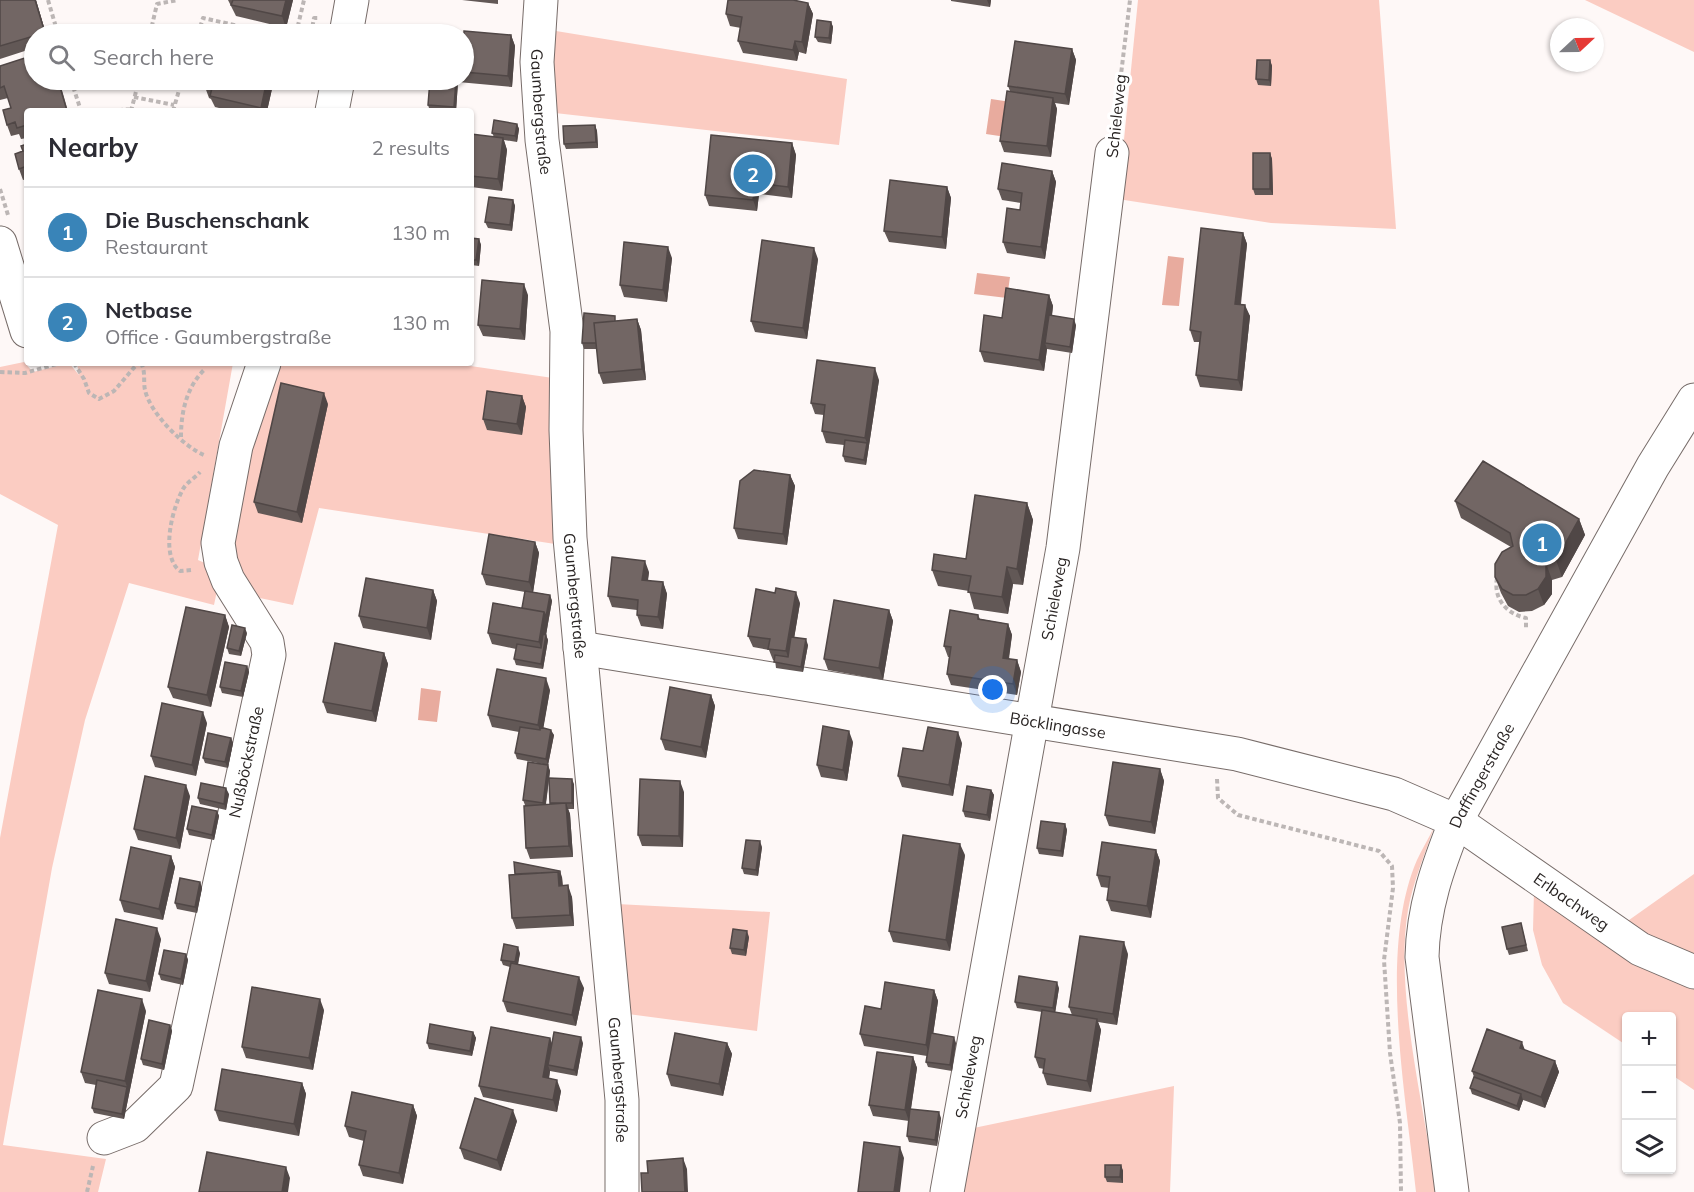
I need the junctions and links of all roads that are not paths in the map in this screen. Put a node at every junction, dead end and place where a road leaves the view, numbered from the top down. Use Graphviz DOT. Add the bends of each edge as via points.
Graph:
graph roads {
  1 [pos="352,0"];
  2 [pos="541,0"];
  3 [pos="348,24"];
  4 [pos="336,90"];
  5 [pos="333,108"];
  6 [pos="1112,153"];
  7 [pos="0,243"];
  8 [pos="24,321"];
  9 [pos="263,366"];
  10 [pos="1694,400"];
  11 [pos="580,648"];
  12 [pos="1033,723"];
  13 [pos="1456,820"];
  14 [pos="1694,972"];
  15 [pos="104,1138"];
  16 [pos="622,1192"];
  17 [pos="947,1192"];
  18 [pos="1452,1192"];
  1 -- 3 [label="street"];
  2 -- 11 [label="street, Gaumbergstraße" via="537,72 567,331 570,538"];
  4 -- 5 [label="street"];
  6 -- 12 [label="street, Schieleweg" via="1063,548"];
  7 -- 8 [label="street"];
  9 -- 15 [label="street, Nußböckstraße" via="236,446 218,543 228,580 267,642 269,655 176,1086 135,1126"];
  10 -- 13 [label="street, Daffingerstraße" via="1653,466"];
  11 -- 12 [label="street, Böcklingasse"];
  11 -- 16 [label="street, Gaumbergstraße" via="622,1100"];
  12 -- 13 [label="street, Böcklingasse" via="1222,752 1336,777 1394,794"];
  12 -- 17 [label="street, Schieleweg"];
  13 -- 14 [label="street, Erlbachweg" via="1640,949"];
  13 -- 18 [label="street, Daffingerstraße" via="1434,876 1422,957"];
}
